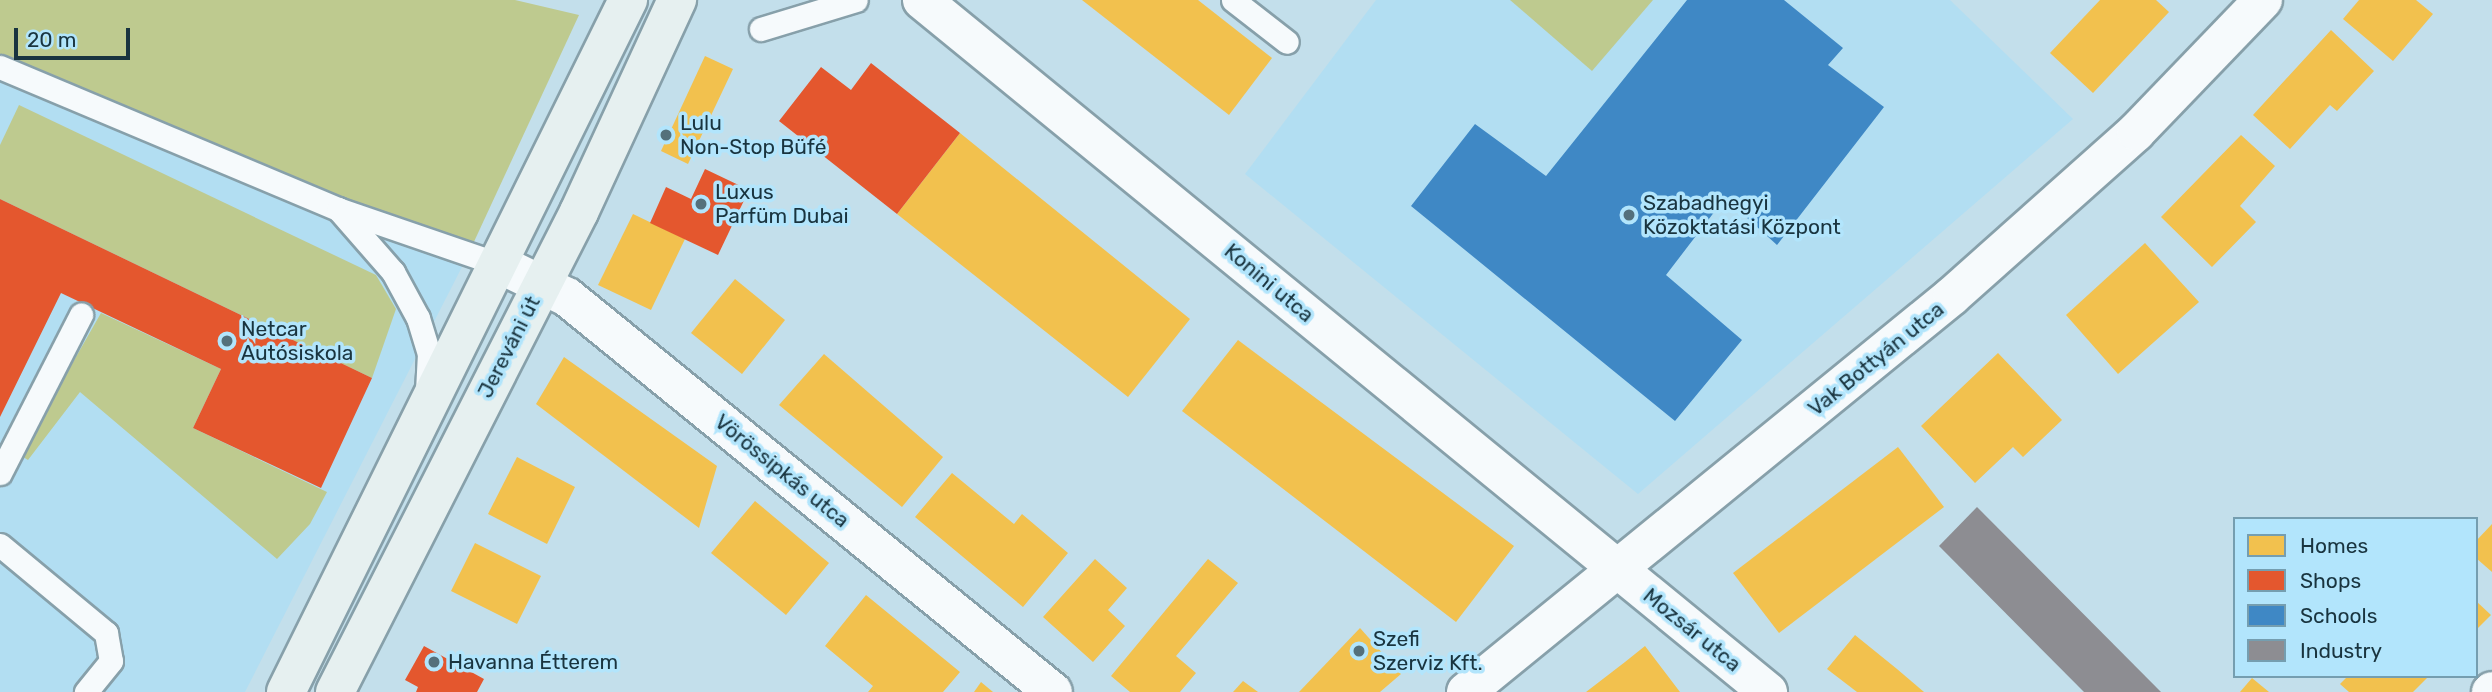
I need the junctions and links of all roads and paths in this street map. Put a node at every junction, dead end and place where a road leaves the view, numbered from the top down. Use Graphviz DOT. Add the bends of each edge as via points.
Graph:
graph roads {
  1 [pos="628,0"];
  2 [pos="677,0"];
  3 [pos="856,0"];
  4 [pos="922,0"];
  5 [pos="1233,0"];
  6 [pos="2263,0"];
  7 [pos="761,29"];
  8 [pos="1287,42"];
  9 [pos="1,71"];
  10 [pos="338,209"];
  11 [pos="501,265"];
  12 [pos="542,283"];
  13 [pos="81,315"];
  14 [pos="426,415"];
  15 [pos="0,473"];
  16 [pos="0,545"];
  17 [pos="1615,568"];
  18 [pos="86,692"];
  19 [pos="286,692"];
  20 [pos="335,692"];
  21 [pos="1053,692"];
  22 [pos="1466,692"];
  23 [pos="1768,692"];
  1 -- 11 [label="street, Jereváni út"];
  2 -- 12 [label="street, Jereváni út"];
  3 -- 7 [label="lane"];
  4 -- 17 [label="street, Konini utca"];
  5 -- 8 [label="lane"];
  6 -- 17 [label="street, Vak Bottyán utca" via="2136,132 1952,296"];
  9 -- 10 [label="lane, Jereváni út"];
  10 -- 11 [label="lane, Jereváni út"];
  10 -- 14 [label="lane, Jereváni út" via="393,272 418,318 429,353"];
  11 -- 12 [label="street, Vörössipkás utca"];
  11 -- 14 [label="street, Jereváni út"];
  12 -- 20 [label="street, Jereváni út"];
  12 -- 21 [label="street, Vörössipkás utca" via="567,296"];
  13 -- 15 [label="lane"];
  14 -- 19 [label="street, Jereváni út"];
  16 -- 18 [label="lane" via="106,633 111,661"];
  17 -- 22 [label="street, Vak Bottyán utca"];
  17 -- 23 [label="street, Mozsár utca"];
}
